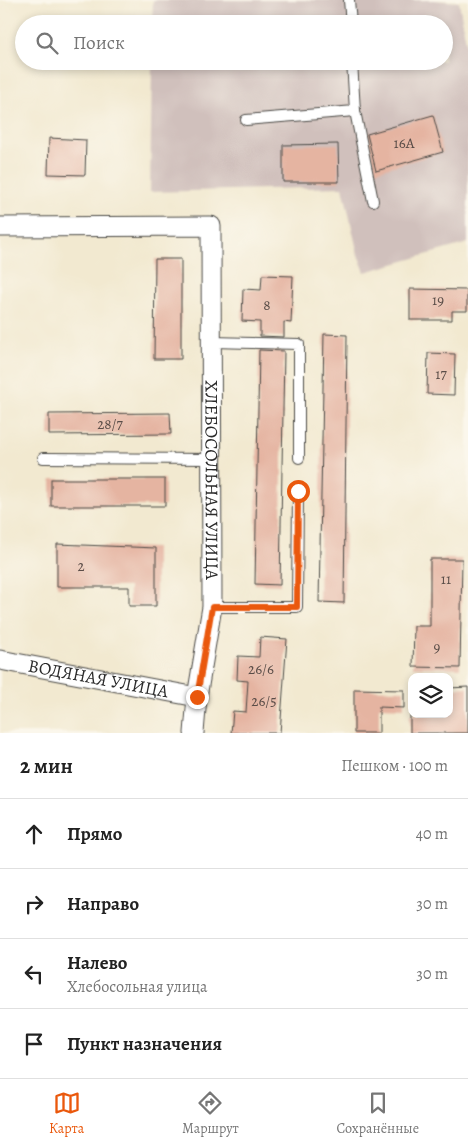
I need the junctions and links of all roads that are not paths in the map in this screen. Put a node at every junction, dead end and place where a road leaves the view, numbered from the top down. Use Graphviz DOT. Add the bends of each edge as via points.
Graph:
graph roads {
  1 [pos="349,0"];
  2 [pos="350,15"];
  3 [pos="353,70"];
  4 [pos="355,111"];
  5 [pos="246,120"];
  6 [pos="373,201"];
  7 [pos="0,227"];
  8 [pos="212,342"];
  9 [pos="44,458"];
  10 [pos="299,458"];
  11 [pos="213,459"];
  12 [pos="298,491"];
  13 [pos="212,607"];
  14 [pos="0,660"];
  15 [pos="197,697"];
  16 [pos="194,733"];
  1 -- 2 [label="lane"];
  3 -- 4 [label="lane"];
  4 -- 5 [label="lane"];
  4 -- 6 [label="lane"];
  7 -- 8 [label="street, ХЛЕБОСОЛЬНАЯ УЛИЦА" via="211,226"];
  8 -- 10 [label="lane" via="299,344"];
  8 -- 11 [label="street, ХЛЕБОСОЛЬНАЯ УЛИЦА"];
  9 -- 11 [label="lane"];
  11 -- 13 [label="street, ХЛЕБОСОЛЬНАЯ УЛИЦА"];
  12 -- 13 [label="lane" via="297,607"];
  13 -- 15 [label="street, ХЛЕБОСОЛЬНАЯ УЛИЦА"];
  14 -- 15 [label="street, ВОДЯНАЯ УЛИЦА"];
  15 -- 16 [label="street, ХЛЕБОСОЛЬНАЯ УЛИЦА"];
}
